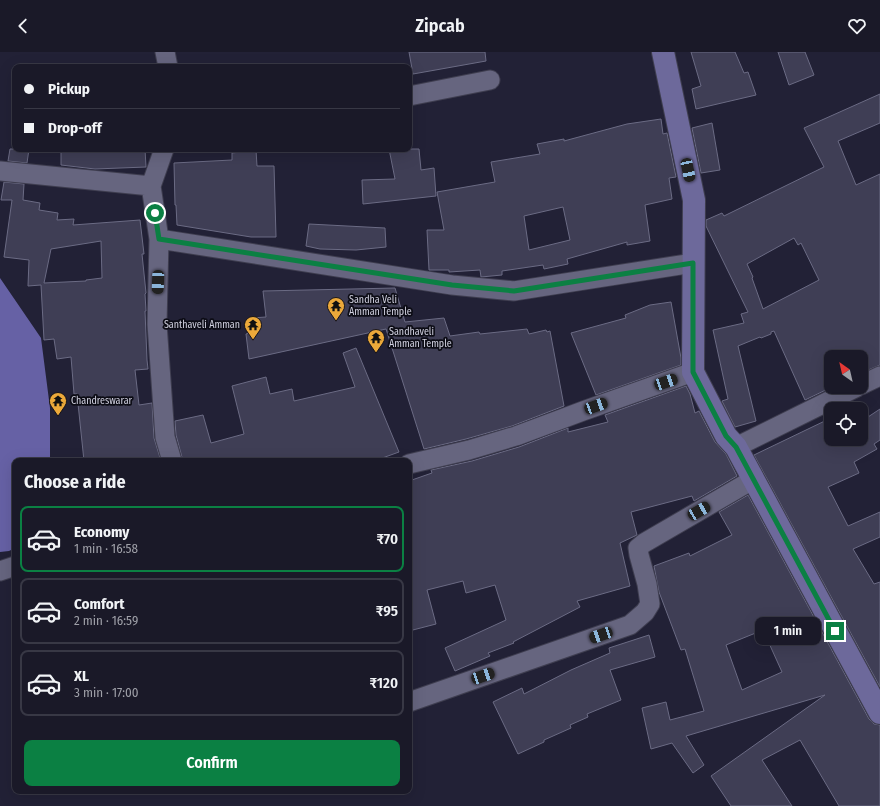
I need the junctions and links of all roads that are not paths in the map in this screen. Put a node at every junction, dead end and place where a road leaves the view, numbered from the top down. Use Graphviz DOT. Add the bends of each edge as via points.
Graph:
graph roads {
  1 [pos="165,52"];
  2 [pos="664,52"];
  3 [pos="167,64"];
  4 [pos="490,80"];
  5 [pos="412,95"];
  6 [pos="163,152"];
  7 [pos="0,171"];
  8 [pos="150,186"];
  9 [pos="159,239"];
  10 [pos="693,263"];
  11 [pos="693,372"];
  12 [pos="880,376"];
  13 [pos="868,382"];
  14 [pos="843,394"];
  15 [pos="736,447"];
  16 [pos="171,458"];
  17 [pos="412,463"];
  18 [pos="754,479"];
  19 [pos="12,567"];
  20 [pos="0,571"];
  21 [pos="412,701"];
  22 [pos="880,714"];
  1 -- 3 [label="street"];
  2 -- 10 [label="main road" via="694,200"];
  4 -- 5 [label="street"];
  6 -- 8 [label="street"];
  7 -- 8 [label="street"];
  8 -- 9 [label="street"];
  9 -- 10 [label="street" via="452,285 514,291"];
  9 -- 16 [label="street" via="157,324 165,437"];
  10 -- 11 [label="main road"];
  11 -- 15 [label="main road" via="726,436"];
  11 -- 17 [label="street" via="516,436"];
  12 -- 13 [label="street"];
  14 -- 15 [label="street"];
  15 -- 18 [label="main road"];
  18 -- 21 [label="street" via="638,548 650,604 630,625"];
  18 -- 22 [label="main road"];
  19 -- 20 [label="street"];
}
